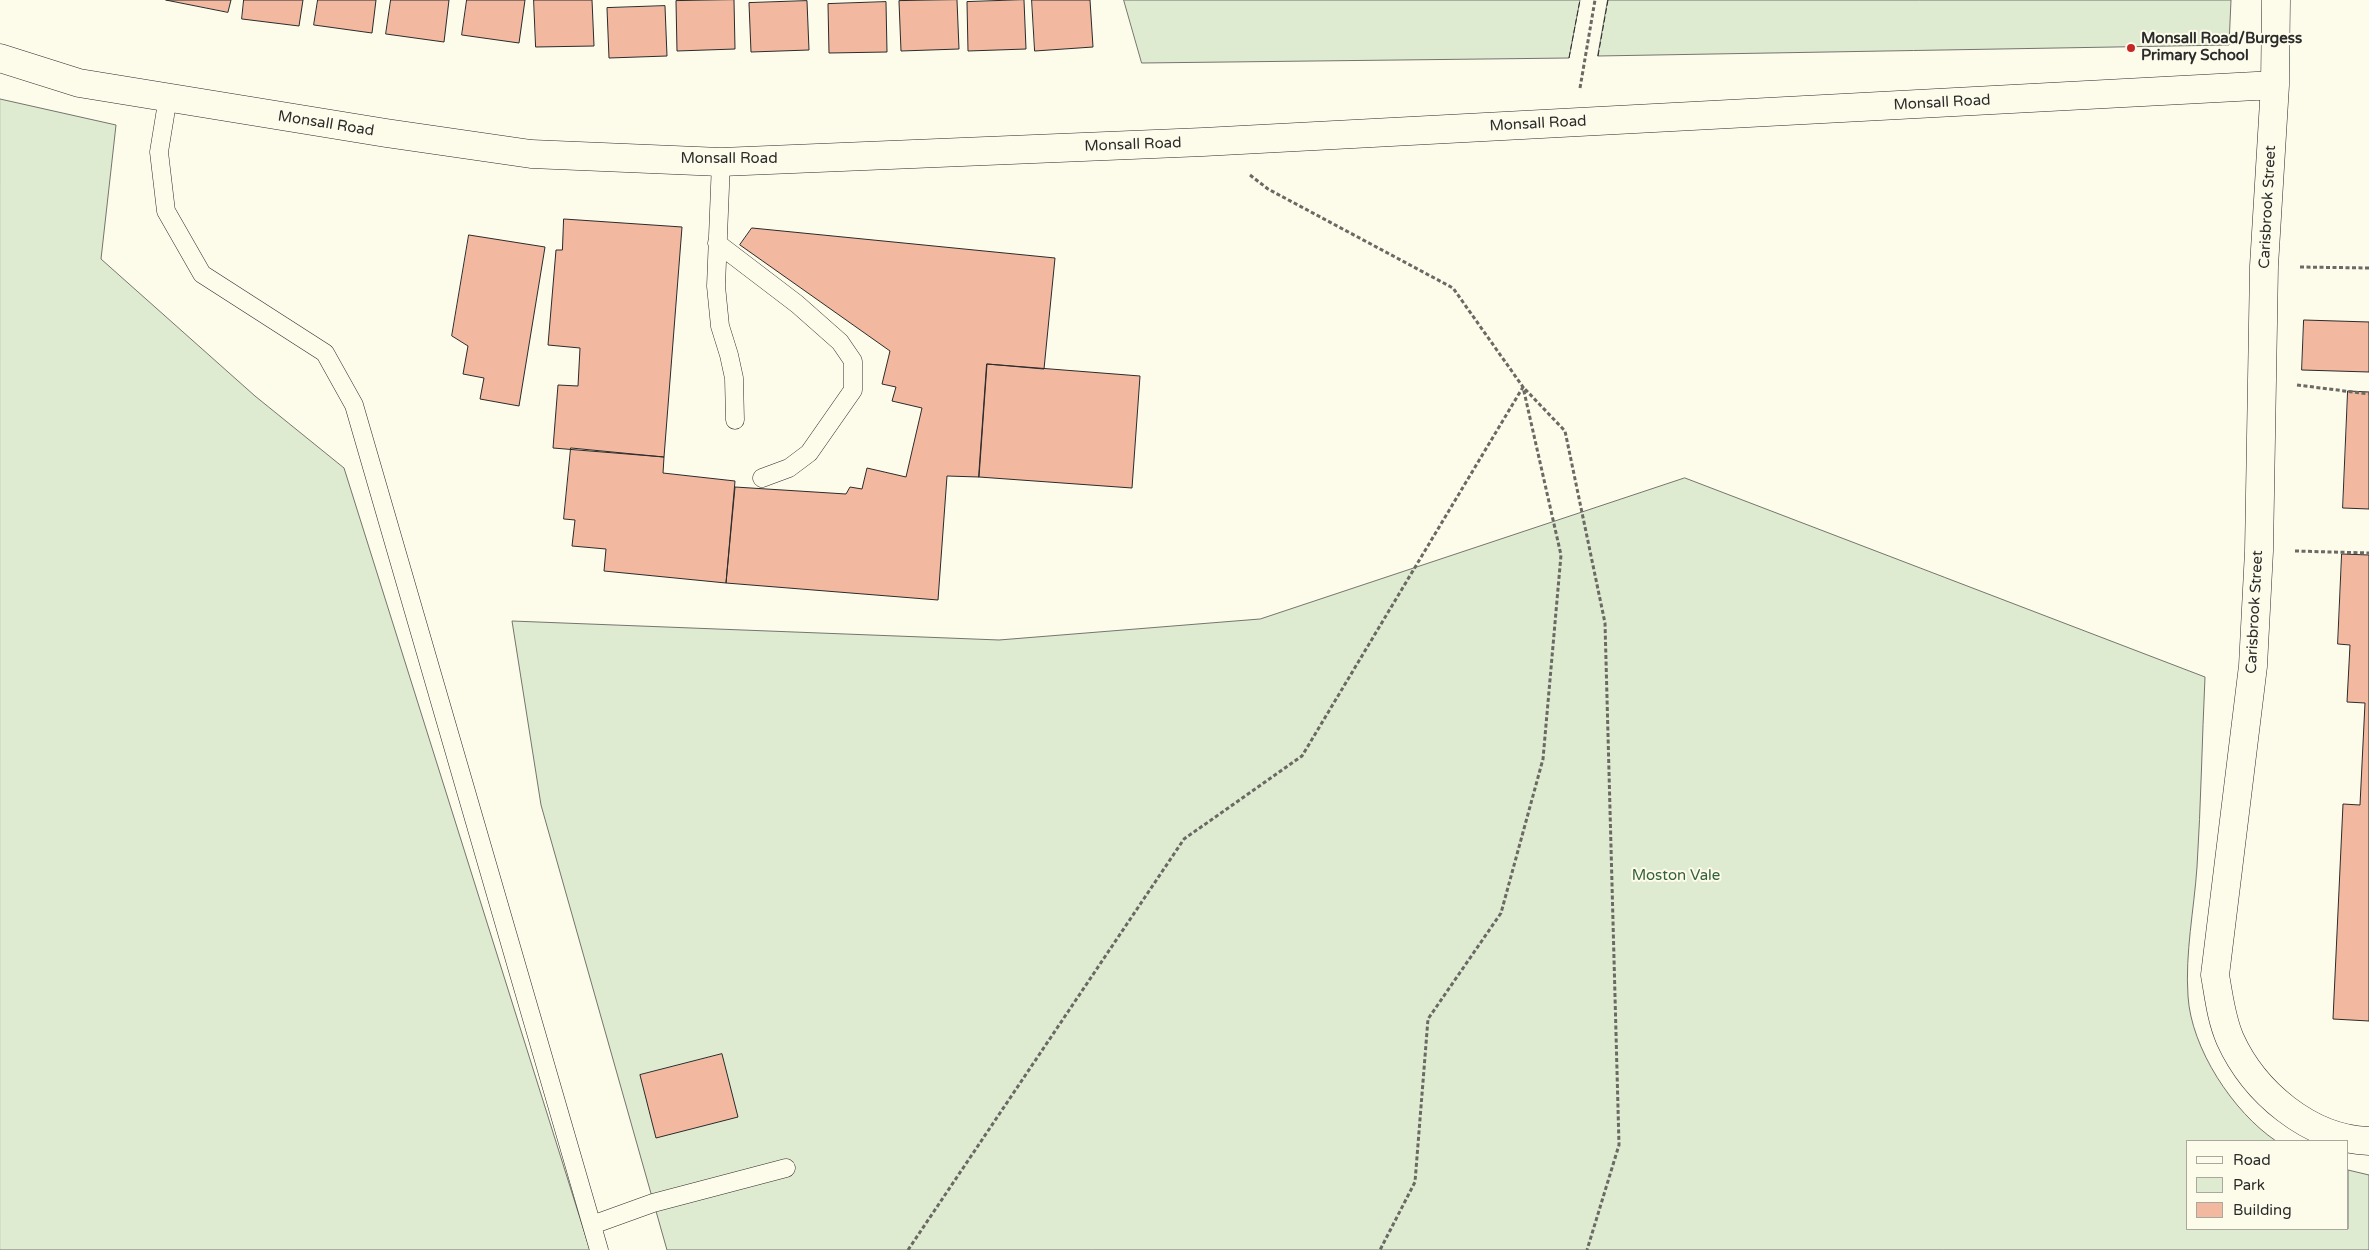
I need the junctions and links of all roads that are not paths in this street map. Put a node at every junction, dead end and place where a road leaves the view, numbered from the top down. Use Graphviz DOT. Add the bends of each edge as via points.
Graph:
graph roads {
  1 [pos="2276,0"];
  2 [pos="0,58"];
  3 [pos="2276,85"];
  4 [pos="168,97"];
  5 [pos="721,162"];
  6 [pos="717,242"];
  7 [pos="735,420"];
  8 [pos="762,478"];
  9 [pos="2369,1141"];
  10 [pos="786,1168"];
  11 [pos="592,1225"];
  12 [pos="599,1250"];
  1 -- 3 [label="street, Carisbrook Street"];
  2 -- 4 [label="street, Monsall Road" via="79,84"];
  3 -- 5 [label="street, Monsall Road" via="1203,142"];
  3 -- 9 [label="street, Carisbrook Street" via="2264,266 2259,550 2253,666 2215,975 2221,1011 2242,1062 2276,1101 2296,1117 2322,1130"];
  4 -- 5 [label="street, Monsall Road" via="531,154"];
  4 -- 11 [label="lane" via="159,152 166,211 202,274 325,353 354,405"];
  5 -- 6 [label="lane"];
  6 -- 7 [label="lane" via="716,286 720,326 734,378"];
  6 -- 8 [label="lane" via="840,342 853,361 853,390 809,453 789,468"];
  10 -- 11 [label="lane" via="653,1203"];
  11 -- 12 [label="lane"];
}
